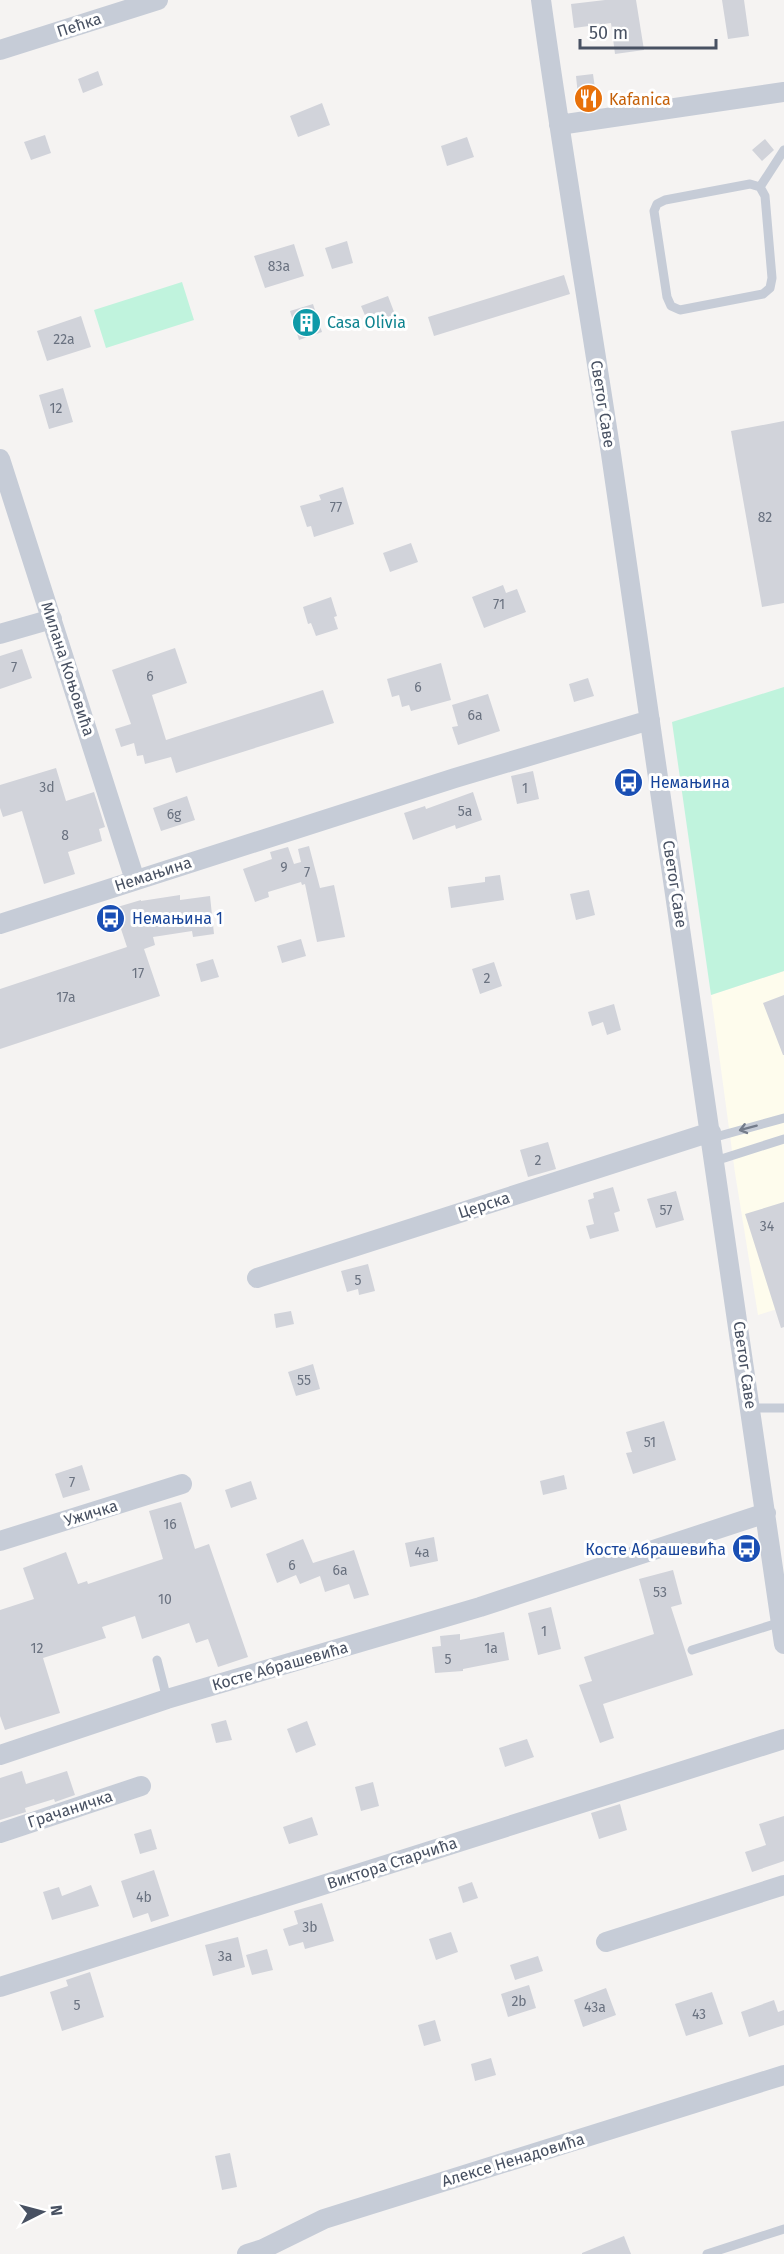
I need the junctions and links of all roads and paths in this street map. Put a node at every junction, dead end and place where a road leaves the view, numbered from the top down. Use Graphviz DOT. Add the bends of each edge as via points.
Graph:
graph roads {
  1 [pos="158,0"];
  2 [pos="541,0"];
  3 [pos="0,50"];
  4 [pos="784,92"];
  5 [pos="559,125"];
  6 [pos="784,150"];
  7 [pos="760,187"];
  8 [pos="0,459"];
  9 [pos="52,619"];
  10 [pos="0,634"];
  11 [pos="650,720"];
  12 [pos="135,880"];
  13 [pos="0,924"];
  14 [pos="784,1118"];
  15 [pos="712,1135"];
  16 [pos="784,1139"];
  17 [pos="715,1161"];
  18 [pos="257,1278"];
  19 [pos="751,1408"];
  20 [pos="784,1408"];
  21 [pos="182,1484"];
  22 [pos="766,1513"];
  23 [pos="0,1541"];
  24 [pos="781,1622"];
  25 [pos="784,1644"];
  26 [pos="692,1650"];
  27 [pos="157,1660"];
  28 [pos="167,1699"];
  29 [pos="784,1738"];
  30 [pos="0,1755"];
  31 [pos="141,1786"];
  32 [pos="0,1833"];
  33 [pos="784,1885"];
  34 [pos="606,1942"];
  35 [pos="0,1987"];
  36 [pos="784,2075"];
  37 [pos="784,2229"];
  38 [pos="247,2254"];
  39 [pos="707,2254"];
  1 -- 3 [label="street, Пећка"];
  2 -- 5 [label="street, Светог Саве"];
  4 -- 5 [label="street"];
  5 -- 11 [label="street, Светог Саве"];
  6 -- 7 [label="lane"];
  7 -- 7 [label="lane" via="765,196 770,288 763,294 680,310 671,306 666,297 654,211 657,204 750,184"];
  8 -- 9 [label="street, Милана Коњовића"];
  9 -- 10 [label="street"];
  9 -- 12 [label="street, Милана Коњовића"];
  11 -- 12 [label="street, Немањина"];
  11 -- 15 [label="street, Светог Саве"];
  12 -- 13 [label="street, Немањина"];
  14 -- 15 [label="lane, one-way"];
  15 -- 17 [label="street, Светог Саве"];
  15 -- 18 [label="street, Церска"];
  16 -- 17 [label="lane"];
  17 -- 19 [label="street, Светог Саве"];
  19 -- 20 [label="lane"];
  19 -- 22 [label="street, Светог Саве"];
  21 -- 23 [label="street, Ужичка"];
  22 -- 24 [label="street, Светог Саве"];
  22 -- 28 [label="street, Косте Абрашевића" via="480,1606"];
  24 -- 25 [label="street, Светог Саве"];
  24 -- 26 [label="lane"];
  27 -- 28 [label="lane"];
  28 -- 30 [label="street, Косте Абрашевића"];
  29 -- 35 [label="street, Виктора Старчића"];
  31 -- 32 [label="street, Грачаничка"];
  33 -- 34 [label="street"];
  36 -- 38 [label="street, Алексе Ненадовића" via="324,2219"];
  37 -- 39 [label="lane"];
}
